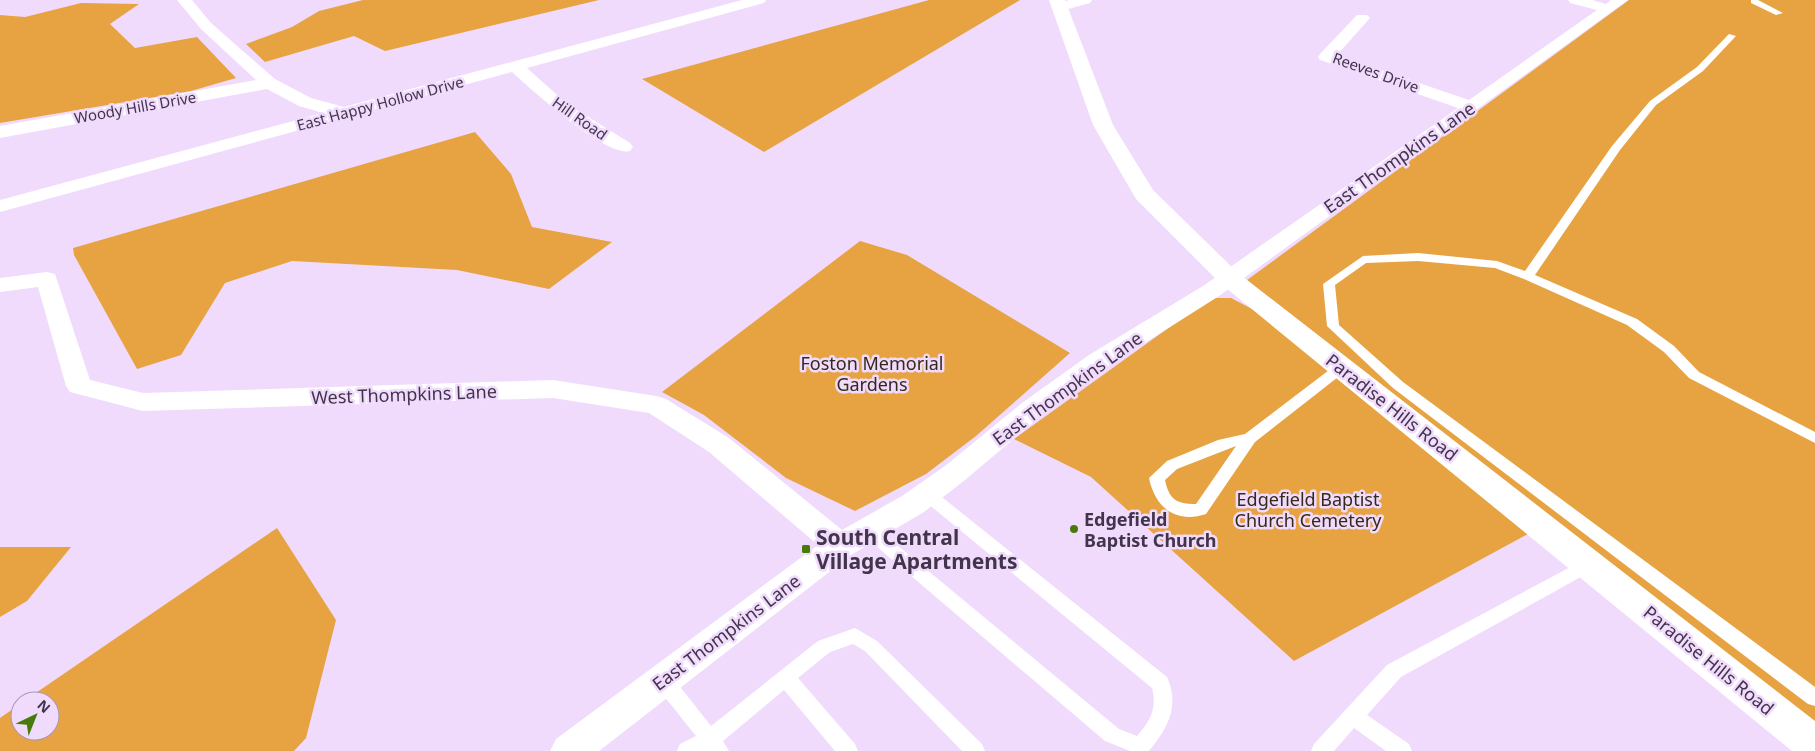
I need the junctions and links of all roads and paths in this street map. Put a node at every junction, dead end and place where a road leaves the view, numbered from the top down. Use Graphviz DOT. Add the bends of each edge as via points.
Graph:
graph roads {
  1 [pos="184,0"];
  2 [pos="759,0"];
  3 [pos="1085,0"];
  4 [pos="1575,0"];
  5 [pos="1754,1"];
  6 [pos="1059,3"];
  7 [pos="1615,5"];
  8 [pos="1779,13"];
  9 [pos="1362,18"];
  10 [pos="1732,36"];
  11 [pos="516,67"];
  12 [pos="269,83"];
  13 [pos="1470,106"];
  14 [pos="341,112"];
  15 [pos="0,132"];
  16 [pos="623,147"];
  17 [pos="0,206"];
  18 [pos="1528,276"];
  19 [pos="1229,278"];
  20 [pos="0,285"];
  21 [pos="1342,367"];
  22 [pos="1250,438"];
  23 [pos="1815,438"];
  24 [pos="927,494"];
  25 [pos="868,530"];
  26 [pos="840,546"];
  27 [pos="1590,564"];
  28 [pos="785,678"];
  29 [pos="663,680"];
  30 [pos="1815,698"];
  31 [pos="1353,716"];
  32 [pos="714,745"];
  33 [pos="1815,745"];
  34 [pos="569,751"];
  35 [pos="687,751"];
  36 [pos="848,751"];
  37 [pos="975,751"];
  38 [pos="1321,751"];
  39 [pos="1402,751"];
  1 -- 12 [label="street" via="206,26"];
  2 -- 11 [label="street, East Happy Hollow Drive"];
  3 -- 6 [label="street"];
  4 -- 7 [label="street"];
  5 -- 8 [label="lane"];
  6 -- 19 [label="street, Paradise Hills Road" via="1103,124 1144,194"];
  7 -- 13 [label="street, East Thompkins Lane"];
  9 -- 13 [label="street, Reeves Drive" via="1326,57"];
  10 -- 18 [label="lane" via="1700,69 1653,103 1616,148"];
  11 -- 14 [label="street, East Happy Hollow Drive"];
  11 -- 16 [label="street, Hill Road" via="560,107"];
  12 -- 14 [label="street" via="305,102"];
  12 -- 15 [label="street, Woody Hills Drive"];
  13 -- 19 [label="street, East Thompkins Lane"];
  14 -- 17 [label="street, East Happy Hollow Drive"];
  18 -- 23 [label="lane" via="1632,322 1669,349 1694,375"];
  18 -- 30 [label="lane" via="1497,265 1418,256 1363,260 1329,284 1333,326 1398,385"];
  19 -- 21 [label="street, Paradise Hills Road"];
  19 -- 24 [label="street, East Thompkins Lane" via="1098,361 1032,409"];
  20 -- 26 [label="street, West Thompkins Lane" via="47,279 80,386 143,402 553,389 656,405 719,445"];
  21 -- 22 [label="lane"];
  21 -- 27 [label="street, Paradise Hills Road"];
  22 -- 22 [label="lane" via="1224,444 1172,465 1157,478 1160,496 1176,510 1200,510"];
  24 -- 25 [label="street, East Thompkins Lane"];
  24 -- 25 [label="lane" via="1160,683 1165,698 1161,723 1141,746 1112,735"];
  25 -- 26 [label="street, East Thompkins Lane"];
  26 -- 29 [label="street, East Thompkins Lane"];
  27 -- 31 [label="lane" via="1394,671"];
  27 -- 33 [label="street, Paradise Hills Road"];
  28 -- 32 [label="lane"];
  28 -- 36 [label="lane"];
  28 -- 37 [label="lane" via="824,646 855,636 871,646"];
  29 -- 32 [label="lane"];
  29 -- 34 [label="street, East Thompkins Lane"];
  31 -- 38 [label="lane"];
  31 -- 39 [label="lane"];
  32 -- 35 [label="lane"];
}
